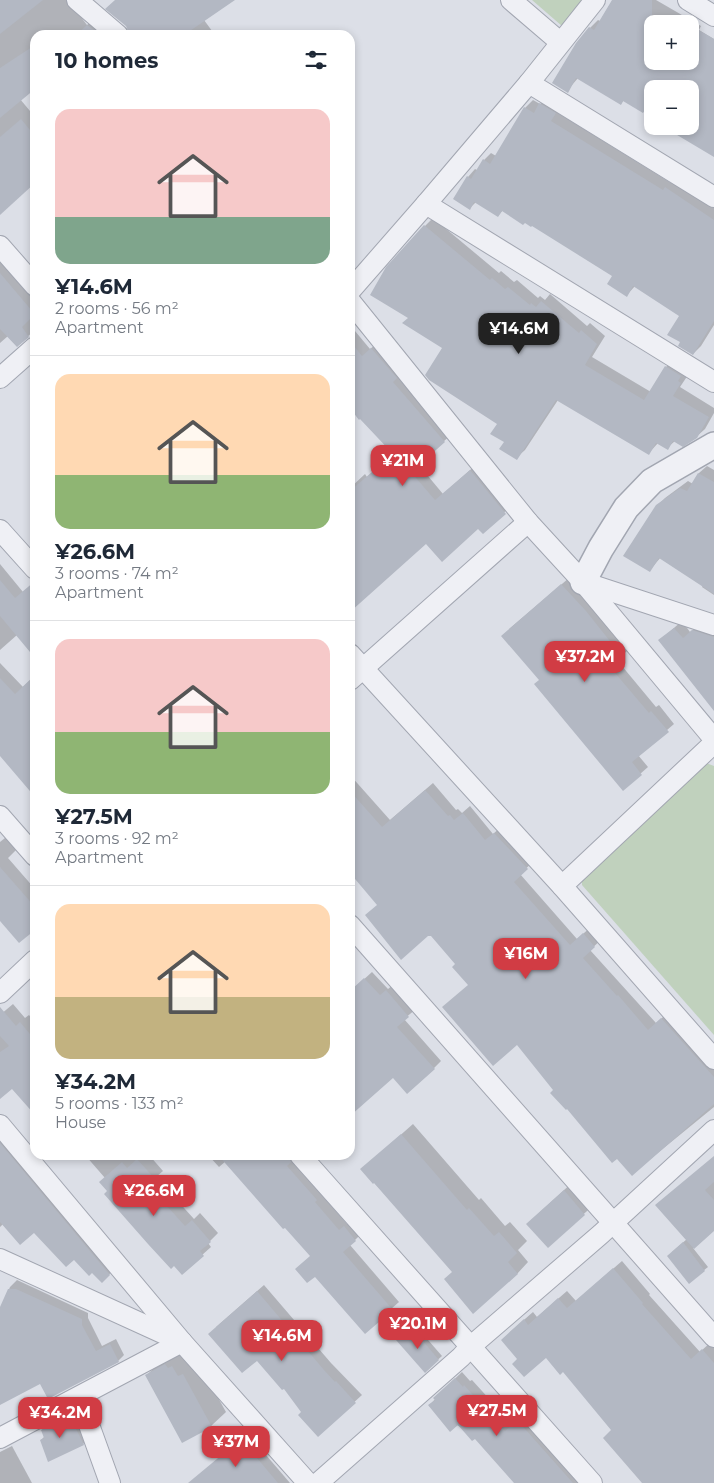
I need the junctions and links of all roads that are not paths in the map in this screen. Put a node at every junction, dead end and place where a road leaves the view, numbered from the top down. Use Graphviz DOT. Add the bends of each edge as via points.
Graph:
graph roads {
  1 [pos="77,0"];
  2 [pos="511,0"];
  3 [pos="594,0"];
  4 [pos="688,0"];
  5 [pos="714,16"];
  6 [pos="112,30"];
  7 [pos="560,42"];
  8 [pos="529,83"];
  9 [pos="714,197"];
  10 [pos="426,204"];
  11 [pos="0,246"];
  12 [pos="30,280"];
  13 [pos="355,285"];
  14 [pos="355,307"];
  15 [pos="30,351"];
  16 [pos="0,378"];
  17 [pos="714,382"];
  18 [pos="714,445"];
  19 [pos="528,522"];
  20 [pos="0,530"];
  21 [pos="30,563"];
  22 [pos="582,582"];
  23 [pos="714,625"];
  24 [pos="355,666"];
  25 [pos="355,668"];
  26 [pos="714,741"];
  27 [pos="0,816"];
  28 [pos="30,850"];
  29 [pos="562,886"];
  30 [pos="355,932"];
  31 [pos="30,965"];
  32 [pos="0,993"];
  33 [pos="714,1059"];
  34 [pos="0,1124"];
  35 [pos="714,1130"];
  36 [pos="30,1160"];
  37 [pos="30,1160"];
  38 [pos="304,1160"];
  39 [pos="612,1223"];
  40 [pos="0,1259"];
  41 [pos="714,1337"];
  42 [pos="182,1342"];
  43 [pos="470,1346"];
  44 [pos="79,1397"];
  45 [pos="0,1438"];
  46 [pos="110,1483"];
  47 [pos="308,1483"];
  48 [pos="318,1483"];
  49 [pos="592,1483"];
  1 -- 6 [label="street"];
  2 -- 7 [label="street"];
  3 -- 7 [label="street"];
  4 -- 5 [label="street"];
  7 -- 8 [label="street"];
  8 -- 9 [label="street"];
  8 -- 10 [label="street"];
  10 -- 13 [label="street"];
  10 -- 17 [label="street"];
  11 -- 12 [label="street"];
  14 -- 19 [label="street"];
  15 -- 16 [label="street"];
  18 -- 22 [label="street" via="652,481 626,508"];
  19 -- 22 [label="street"];
  19 -- 24 [label="street"];
  20 -- 21 [label="street"];
  22 -- 23 [label="street"];
  22 -- 26 [label="street"];
  25 -- 29 [label="street"];
  26 -- 29 [label="street"];
  27 -- 28 [label="street"];
  29 -- 33 [label="street"];
  30 -- 39 [label="street"];
  31 -- 32 [label="street"];
  34 -- 36 [label="street"];
  35 -- 39 [label="street"];
  37 -- 42 [label="street"];
  38 -- 43 [label="street"];
  39 -- 41 [label="street"];
  39 -- 43 [label="street"];
  40 -- 42 [label="street"];
  42 -- 44 [label="street"];
  42 -- 47 [label="street"];
  43 -- 48 [label="street"];
  43 -- 49 [label="street"];
  44 -- 45 [label="street"];
  44 -- 46 [label="street"];
}
